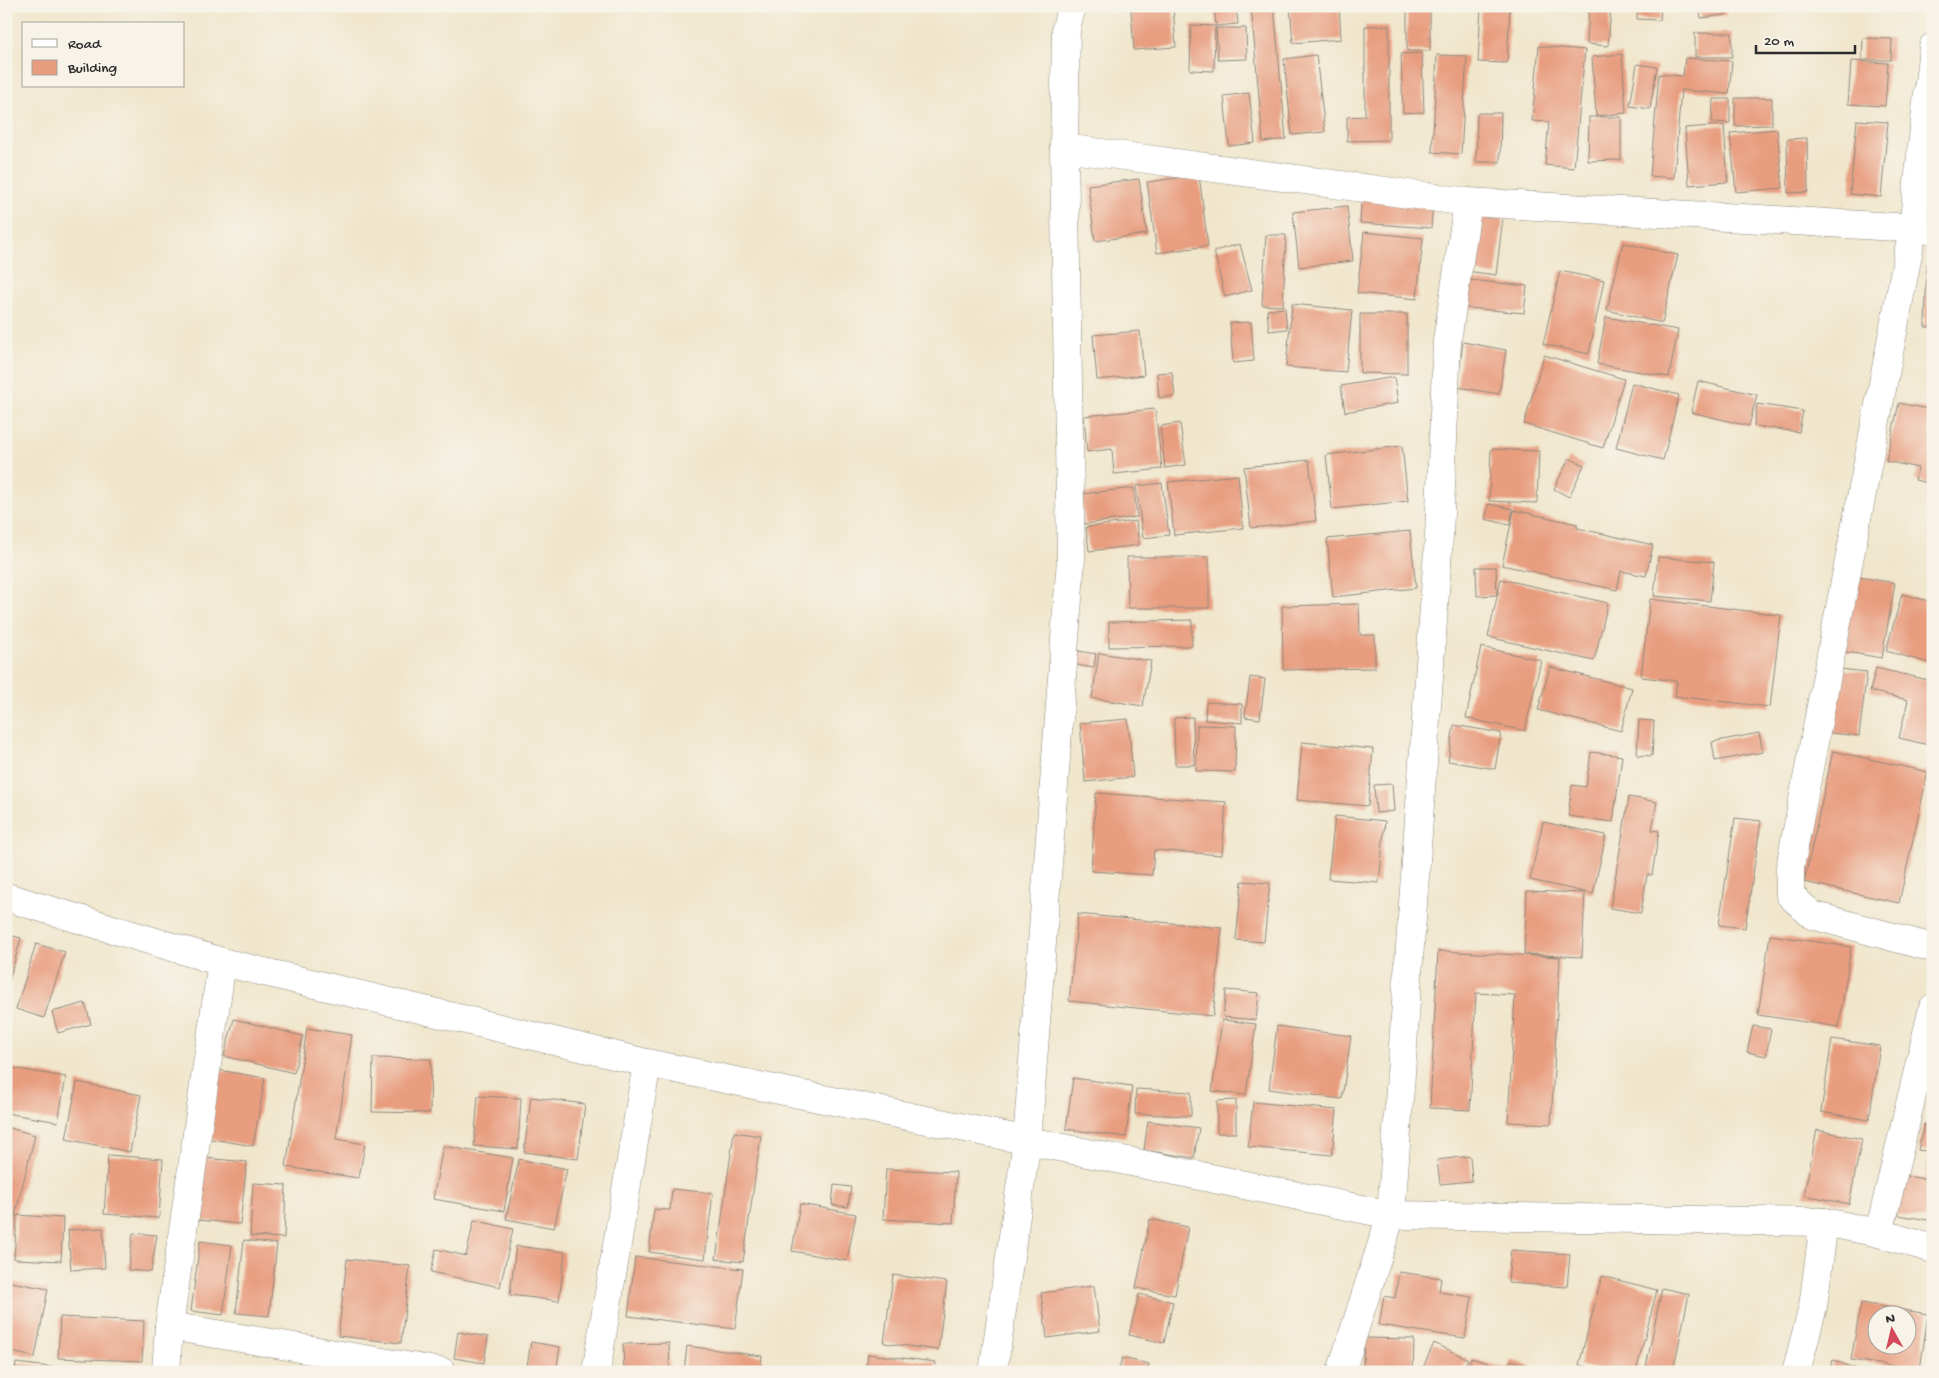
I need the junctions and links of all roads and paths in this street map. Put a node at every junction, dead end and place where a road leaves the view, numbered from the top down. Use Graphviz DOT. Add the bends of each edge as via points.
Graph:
graph roads {
  1 [pos="1072,6"];
  2 [pos="1933,47"];
  3 [pos="1064,148"];
  4 [pos="1468,202"];
  5 [pos="1923,229"];
  6 [pos="6,897"];
  7 [pos="1933,948"];
  8 [pos="222,962"];
  9 [pos="1933,1008"];
  10 [pos="647,1063"];
  11 [pos="1027,1141"];
  12 [pos="1391,1215"];
  13 [pos="1824,1222"];
  14 [pos="1879,1233"];
  15 [pos="1933,1249"];
  16 [pos="169,1326"];
  17 [pos="166,1372"];
  18 [pos="442,1372"];
  19 [pos="596,1372"];
  20 [pos="993,1372"];
  21 [pos="1341,1372"];
  22 [pos="1796,1372"];
  1 -- 3 [label="street" via="1066,28"];
  2 -- 5 [label="street"];
  3 -- 4 [label="street"];
  3 -- 11 [label="street" via="1071,559"];
  4 -- 5 [label="street"];
  4 -- 12 [label="street" via="1447,341 1439,536"];
  5 -- 7 [label="street" via="1790,868 1790,895 1812,915"];
  6 -- 8 [label="street"];
  8 -- 10 [label="street"];
  8 -- 16 [label="street"];
  9 -- 14 [label="street"];
  10 -- 11 [label="street"];
  10 -- 19 [label="street"];
  11 -- 12 [label="street"];
  11 -- 20 [label="street"];
  12 -- 13 [label="street"];
  12 -- 21 [label="street"];
  13 -- 14 [label="street"];
  13 -- 22 [label="street" via="1814,1307"];
  14 -- 15 [label="street"];
  16 -- 17 [label="street"];
  16 -- 18 [label="street"];
}
